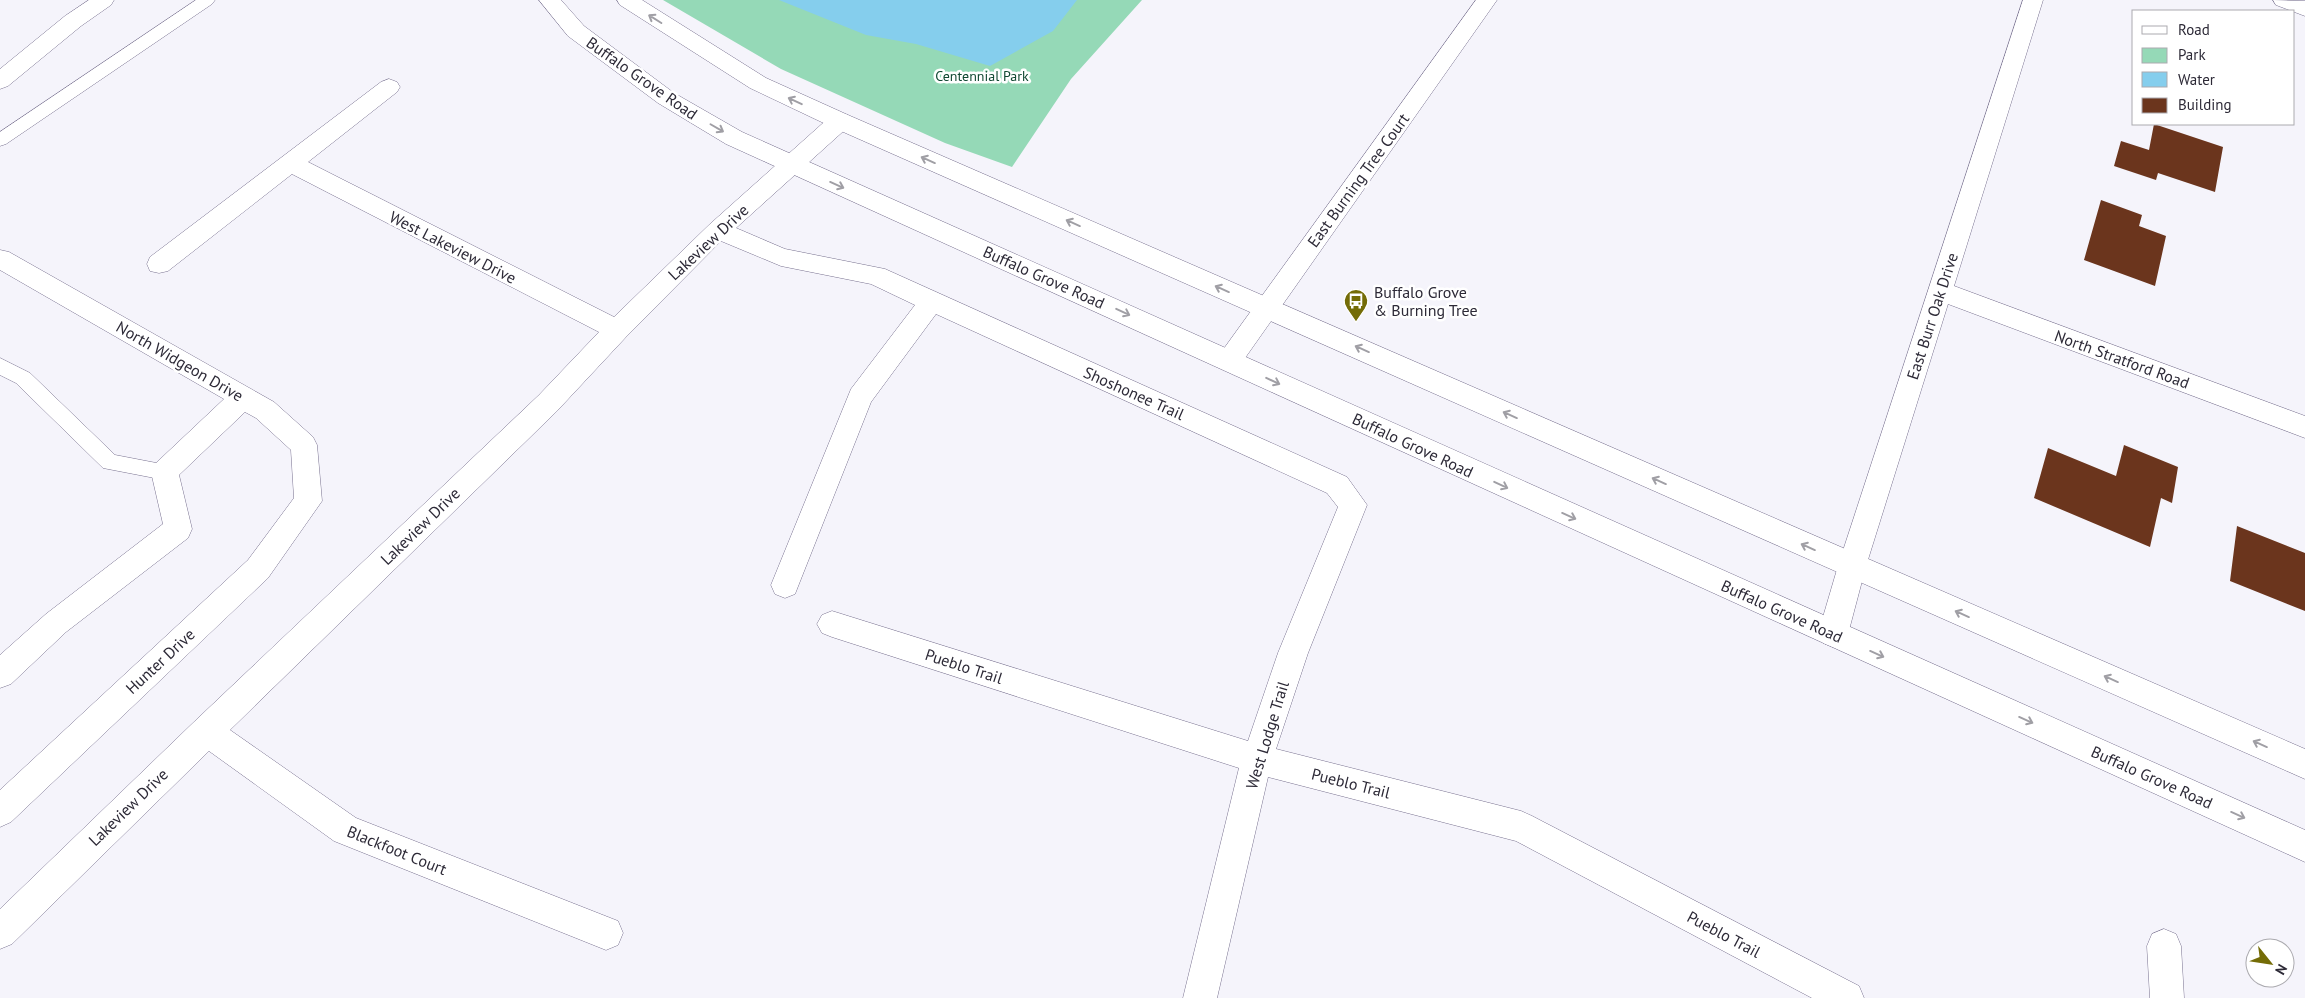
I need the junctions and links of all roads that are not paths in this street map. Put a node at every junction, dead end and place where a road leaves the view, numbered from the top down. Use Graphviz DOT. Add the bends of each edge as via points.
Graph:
graph roads {
  1 [pos="104,0"];
  2 [pos="207,0"];
  3 [pos="549,0"];
  4 [pos="627,0"];
  5 [pos="1487,0"];
  6 [pos="2033,0"];
  7 [pos="2283,0"];
  8 [pos="2305,9"];
  9 [pos="0,81"];
  10 [pos="390,87"];
  11 [pos="840,121"];
  12 [pos="0,140"];
  13 [pos="289,162"];
  14 [pos="792,165"];
  15 [pos="718,230"];
  16 [pos="0,259"];
  17 [pos="159,264"];
  18 [pos="1939,292"];
  19 [pos="932,301"];
  20 [pos="1266,308"];
  21 [pos="617,330"];
  22 [pos="1229,361"];
  23 [pos="0,366"];
  24 [pos="243,397"];
  25 [pos="2305,427"];
  26 [pos="165,472"];
  27 [pos="1337,485"];
  28 [pos="308,501"];
  29 [pos="1852,566"];
  30 [pos="785,585"];
  31 [pos="832,624"];
  32 [pos="1833,634"];
  33 [pos="0,674"];
  34 [pos="206,732"];
  35 [pos="1257,759"];
  36 [pos="2305,764"];
  37 [pos="0,811"];
  38 [pos="2305,846"];
  39 [pos="0,932"];
  40 [pos="606,933"];
  41 [pos="2164,946"];
  42 [pos="1200,998"];
  43 [pos="1847,998"];
  44 [pos="2167,998"];
  1 -- 9 [label="street"];
  2 -- 12 [label="lane"];
  3 -- 14 [label="street, Buffalo Grove Road, one-way" via="576,31 666,98 734,138"];
  11 -- 4 [label="street, one-way" via="758,83"];
  5 -- 20 [label="street, East Burning Tree Court"];
  6 -- 18 [label="street, East Burr Oak Drive"];
  7 -- 8 [label="street"];
  10 -- 13 [label="street"];
  11 -- 14 [label="street, Lakeview Drive"];
  20 -- 11 [label="street, one-way"];
  13 -- 17 [label="street"];
  13 -- 21 [label="street, West Lakeview Drive"];
  14 -- 15 [label="street, Lakeview Drive"];
  14 -- 22 [label="street, Buffalo Grove Road, one-way"];
  15 -- 19 [label="street, Shoshonee Trail" via="781,257 876,276"];
  15 -- 21 [label="street, Lakeview Drive"];
  16 -- 24 [label="street, North Widgeon Drive"];
  18 -- 25 [label="street, North Stratford Road"];
  18 -- 29 [label="street, East Burr Oak Drive"];
  19 -- 27 [label="street, Shoshonee Trail"];
  19 -- 30 [label="street" via="860,397"];
  20 -- 22 [label="street, East Burning Tree Court"];
  29 -- 20 [label="street, one-way"];
  21 -- 34 [label="street, Lakeview Drive" via="548,403"];
  22 -- 32 [label="street, Buffalo Grove Road, one-way"];
  23 -- 26 [label="lane" via="23,378 110,462"];
  24 -- 26 [label="street"];
  24 -- 28 [label="street, North Widgeon Drive" via="265,410 304,445"];
  26 -- 33 [label="street" via="178,529 56,623"];
  27 -- 35 [label="street, West Lodge Trail" via="1353,505 1293,653"];
  28 -- 37 [label="street, Hunter Drive" via="258,569"];
  29 -- 32 [label="street, East Burr Oak Drive"];
  36 -- 29 [label="street, one-way"];
  31 -- 35 [label="street, Pueblo Trail"];
  32 -- 38 [label="street, Buffalo Grove Road, one-way"];
  34 -- 39 [label="street, Lakeview Drive"];
  34 -- 40 [label="street, Blackfoot Court" via="345,830"];
  35 -- 42 [label="street, West Lodge Trail"];
  35 -- 43 [label="street, Pueblo Trail" via="1521,827"];
  41 -- 44 [label="street"];
}
